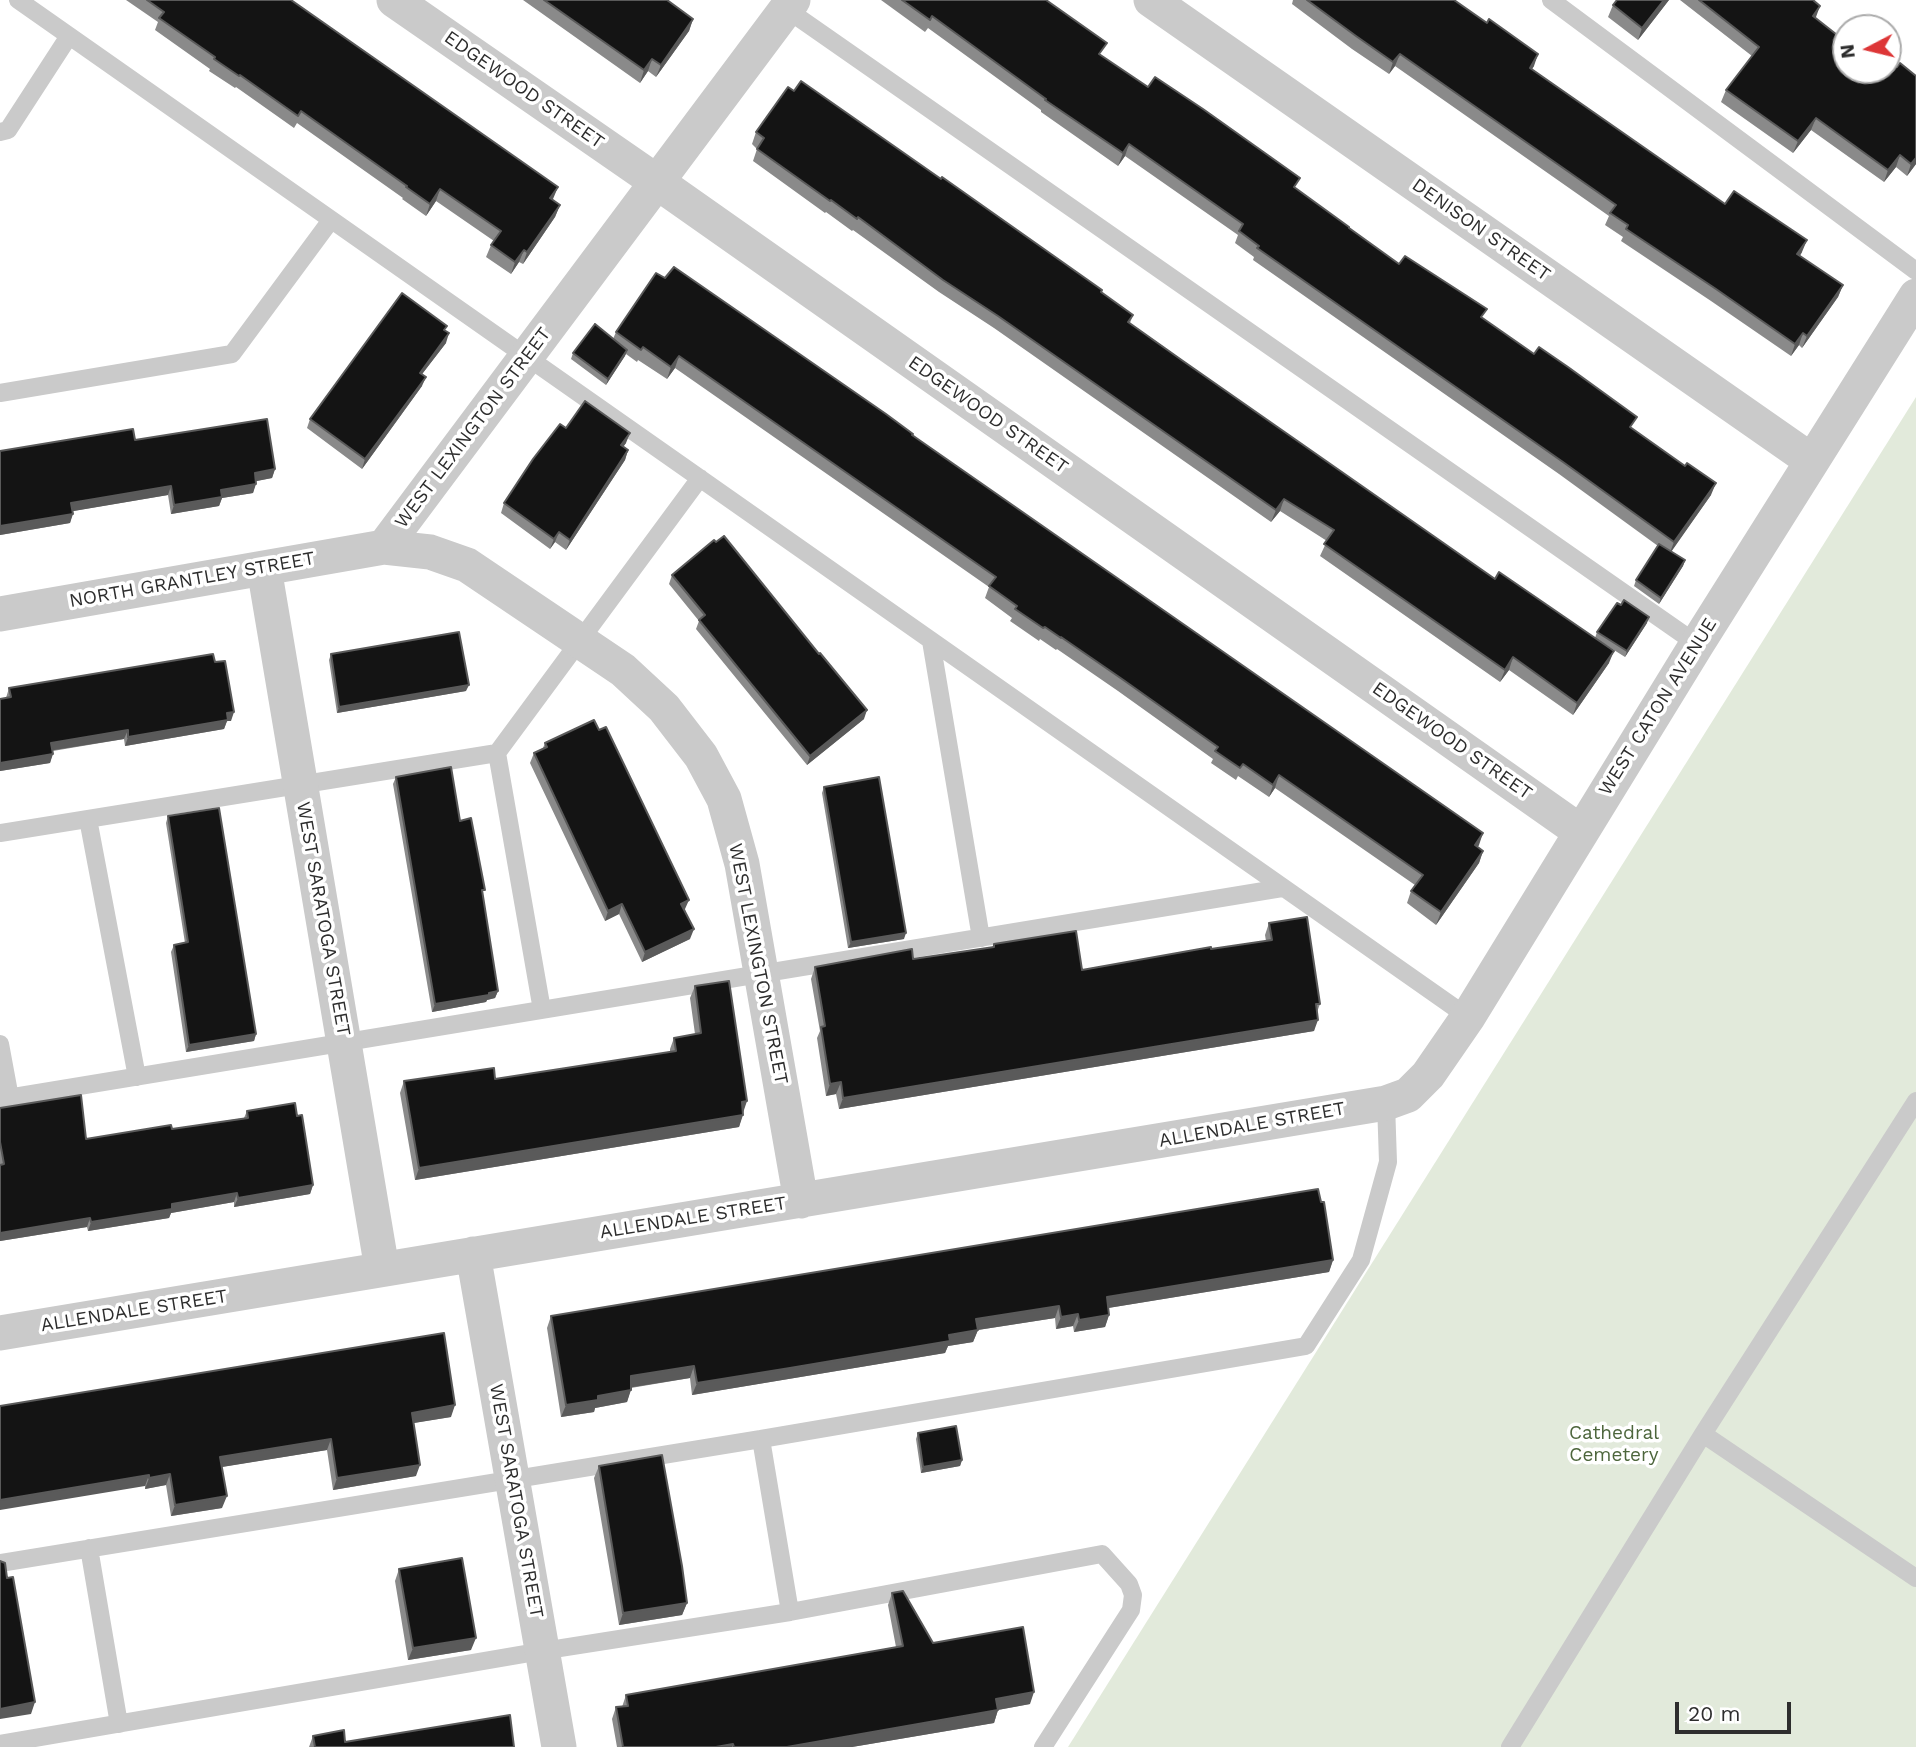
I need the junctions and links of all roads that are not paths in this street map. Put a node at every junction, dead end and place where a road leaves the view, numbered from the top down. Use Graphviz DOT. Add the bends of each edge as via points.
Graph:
graph roads {
  1 [pos="18,0"];
  2 [pos="394,0"];
  3 [pos="1151,0"];
  4 [pos="1551,0"];
  5 [pos="784,3"];
  6 [pos="69,36"];
  7 [pos="0,132"];
  8 [pos="657,182"];
  9 [pos="331,220"];
  10 [pos="1915,292"];
  11 [pos="526,356"];
  12 [pos="0,393"];
  13 [pos="1812,461"];
  14 [pos="700,478"];
  15 [pos="384,548"];
  16 [pos="264,568"];
  17 [pos="0,614"];
  18 [pos="579,640"];
  19 [pos="931,641"];
  20 [pos="1697,644"];
  21 [pos="497,753"];
  22 [pos="300,784"];
  23 [pos="88,819"];
  24 [pos="1581,832"];
  25 [pos="0,833"];
  26 [pos="1282,888"];
  27 [pos="981,938"];
  28 [pos="762,974"];
  29 [pos="542,1010"];
  30 [pos="1468,1017"];
  31 [pos="344,1042"];
  32 [pos="0,1044"];
  33 [pos="137,1077"];
  34 [pos="5,1098"];
  35 [pos="1916,1101"];
  36 [pos="1386,1103"];
  37 [pos="801,1201"];
  38 [pos="473,1254"];
  39 [pos="382,1269"];
  40 [pos="0,1333"];
  41 [pos="1703,1434"];
  42 [pos="761,1439"];
  43 [pos="512,1478"];
  44 [pos="89,1548"];
  45 [pos="0,1563"];
  46 [pos="1916,1578"];
  47 [pos="790,1612"];
  48 [pos="542,1651"];
  49 [pos="119,1724"];
  50 [pos="0,1744"];
  51 [pos="559,1747"];
  52 [pos="1043,1747"];
  53 [pos="1510,1747"];
  1 -- 6 [label="lane"];
  2 -- 8 [label="street, EDGEWOOD STREET"];
  3 -- 13 [label="street, DENISON STREET"];
  4 -- 10 [label="lane"];
  5 -- 8 [label="street, WEST LEXINGTON STREET"];
  5 -- 20 [label="lane"];
  6 -- 7 [label="lane" via="8,130"];
  6 -- 9 [label="lane"];
  8 -- 11 [label="street, WEST LEXINGTON STREET"];
  8 -- 24 [label="street, EDGEWOOD STREET"];
  9 -- 11 [label="lane"];
  9 -- 12 [label="lane" via="232,354"];
  10 -- 13 [label="street, WEST CATON AVENUE"];
  11 -- 14 [label="lane"];
  11 -- 15 [label="street, WEST LEXINGTON STREET"];
  13 -- 20 [label="street, WEST CATON AVENUE"];
  14 -- 18 [label="lane"];
  14 -- 19 [label="lane"];
  15 -- 16 [label="street, NORTH GRANTLEY STREET"];
  15 -- 18 [label="street, WEST LEXINGTON STREET" via="430,552 467,565"];
  16 -- 17 [label="street, NORTH GRANTLEY STREET"];
  16 -- 22 [label="street, WEST SARATOGA STREET"];
  18 -- 21 [label="lane"];
  18 -- 28 [label="street, WEST LEXINGTON STREET" via="623,670 664,708 701,756 724,799 743,863"];
  19 -- 26 [label="lane"];
  19 -- 27 [label="lane"];
  20 -- 24 [label="street, WEST CATON AVENUE"];
  21 -- 22 [label="lane"];
  21 -- 29 [label="lane"];
  22 -- 23 [label="lane"];
  22 -- 31 [label="street, WEST SARATOGA STREET"];
  23 -- 25 [label="lane"];
  23 -- 33 [label="lane"];
  24 -- 30 [label="street, WEST CATON AVENUE"];
  26 -- 27 [label="lane"];
  26 -- 30 [label="lane"];
  27 -- 28 [label="lane"];
  28 -- 29 [label="lane"];
  28 -- 37 [label="street, WEST LEXINGTON STREET"];
  29 -- 31 [label="lane"];
  30 -- 36 [label="street, WEST CATON AVENUE" via="1428,1075 1408,1095"];
  31 -- 33 [label="lane"];
  31 -- 39 [label="street, WEST SARATOGA STREET"];
  32 -- 34 [label="lane"];
  33 -- 34 [label="lane"];
  35 -- 41 [label="lane"];
  36 -- 37 [label="street, ALLENDALE STREET"];
  36 -- 42 [label="lane" via="1388,1162 1361,1260 1306,1346"];
  37 -- 38 [label="street, ALLENDALE STREET"];
  38 -- 39 [label="street, ALLENDALE STREET"];
  38 -- 43 [label="street, WEST SARATOGA STREET"];
  39 -- 40 [label="street, ALLENDALE STREET"];
  41 -- 46 [label="lane"];
  41 -- 53 [label="lane"];
  42 -- 43 [label="lane"];
  42 -- 47 [label="lane"];
  43 -- 44 [label="lane"];
  43 -- 48 [label="street, WEST SARATOGA STREET"];
  44 -- 45 [label="lane"];
  44 -- 49 [label="lane"];
  47 -- 48 [label="lane"];
  47 -- 52 [label="lane" via="1102,1555 1129,1584 1131,1610"];
  48 -- 49 [label="lane"];
  48 -- 51 [label="street, WEST SARATOGA STREET"];
  49 -- 50 [label="lane"];
}
